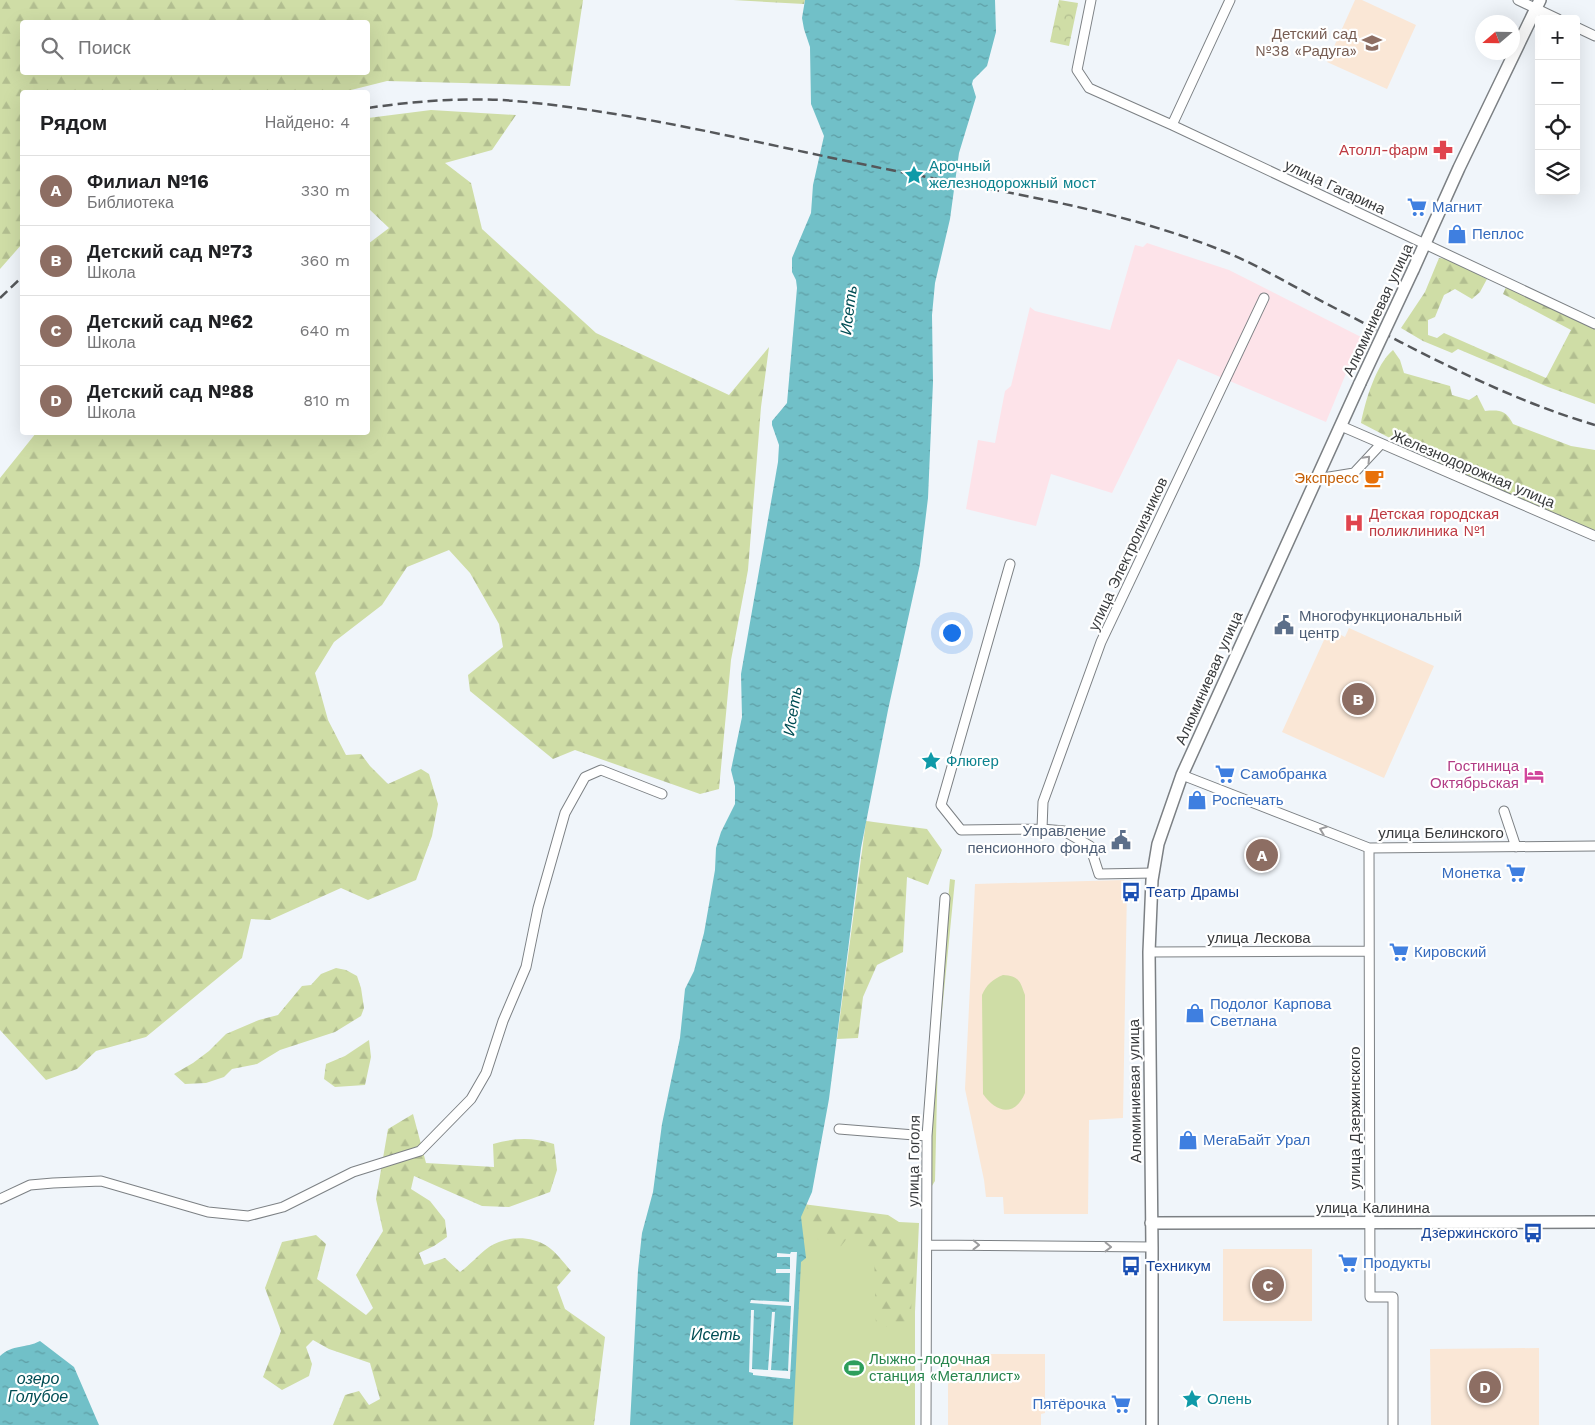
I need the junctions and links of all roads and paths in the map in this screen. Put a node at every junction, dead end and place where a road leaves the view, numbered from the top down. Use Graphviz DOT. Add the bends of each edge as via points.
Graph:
graph roads {
  1 [pos="1091,0"];
  2 [pos="1230,0"];
  3 [pos="1518,0"];
  4 [pos="1538,4"];
  5 [pos="1553,15"];
  6 [pos="1580,29"];
  7 [pos="1595,36"];
  8 [pos="1172,125"];
  9 [pos="1425,245"];
  10 [pos="1264,298"];
  11 [pos="1595,324"];
  12 [pos="1341,426"];
  13 [pos="1381,444"];
  14 [pos="1317,479"];
  15 [pos="1595,536"];
  16 [pos="1010,564"];
  17 [pos="1182,775"];
  18 [pos="662,794"];
  19 [pos="1504,811"];
  20 [pos="1042,829"];
  21 [pos="1516,846"];
  22 [pos="1595,846"];
  23 [pos="1369,848"];
  24 [pos="1153,873"];
  25 [pos="945,898"];
  26 [pos="1369,951"];
  27 [pos="1149,952"];
  28 [pos="839,1129"];
  29 [pos="927,1136"];
  30 [pos="0,1199"];
  31 [pos="1595,1222"];
  32 [pos="1151,1223"];
  33 [pos="1369,1223"];
  34 [pos="927,1244"];
  35 [pos="1152,1247"];
  36 [pos="926,1425"];
  37 [pos="1152,1425"];
  38 [pos="1393,1425"];
  1 -- 8 [label="street, улица Гагарина" via="1077,70 1089,88"];
  2 -- 8 [label="street"];
  3 -- 4 [label="street"];
  4 -- 5 [label="street"];
  4 -- 9 [label="main road, Алюминиевая улица"];
  6 -- 7 [label="street"];
  8 -- 9 [label="street, улица Гагарина"];
  9 -- 11 [label="street, улица Гагарина"];
  9 -- 12 [label="main road, Алюминиевая улица, bridge"];
  10 -- 20 [label="street, улица Электролизников" via="1101,642 1043,802"];
  12 -- 13 [label="street, Железнодорожная улица"];
  12 -- 14 [label="main road, Алюминиевая улица"];
  14 -- 13 [label="street, one-way" via="1354,473"];
  13 -- 15 [label="street, Железнодорожная улица"];
  14 -- 17 [label="main road, Алюминиевая улица"];
  16 -- 20 [label="street" via="941,805 961,830"];
  23 -- 17 [label="street, улица Белинского, one-way"];
  17 -- 24 [label="main road, Алюминиевая улица" via="1158,844"];
  18 -- 30 [label="street" via="601,770 585,776 565,814 538,908 526,967 486,1073 471,1099 420,1151 353,1172 283,1207 248,1216 208,1212 101,1181 30,1185"];
  19 -- 21 [label="street"];
  20 -- 24 [label="street" via="1064,831 1090,846 1099,874"];
  21 -- 22 [label="street, улица Белинского"];
  21 -- 23 [label="street, улица Белинского"];
  23 -- 26 [label="street, улица Дзержинского"];
  24 -- 27 [label="main road, Алюминиевая улица"];
  25 -- 29 [label="street, улица Гоголя"];
  26 -- 27 [label="street, улица Лескова"];
  26 -- 33 [label="street, улица Дзержинского"];
  27 -- 32 [label="main road, Алюминиевая улица"];
  28 -- 29 [label="street"];
  29 -- 34 [label="street, улица Гоголя"];
  31 -- 33 [label="main road, улица Калинина"];
  32 -- 33 [label="main road, улица Калинина"];
  32 -- 35 [label="main road, Алюминиевая улица"];
  33 -- 38 [label="street, улица Дзержинского" via="1370,1297 1393,1297"];
  34 -- 35 [label="street, one-way"];
  34 -- 36 [label="street, улица Гоголя"];
  35 -- 37 [label="main road, Алюминиевая улица"];
}
